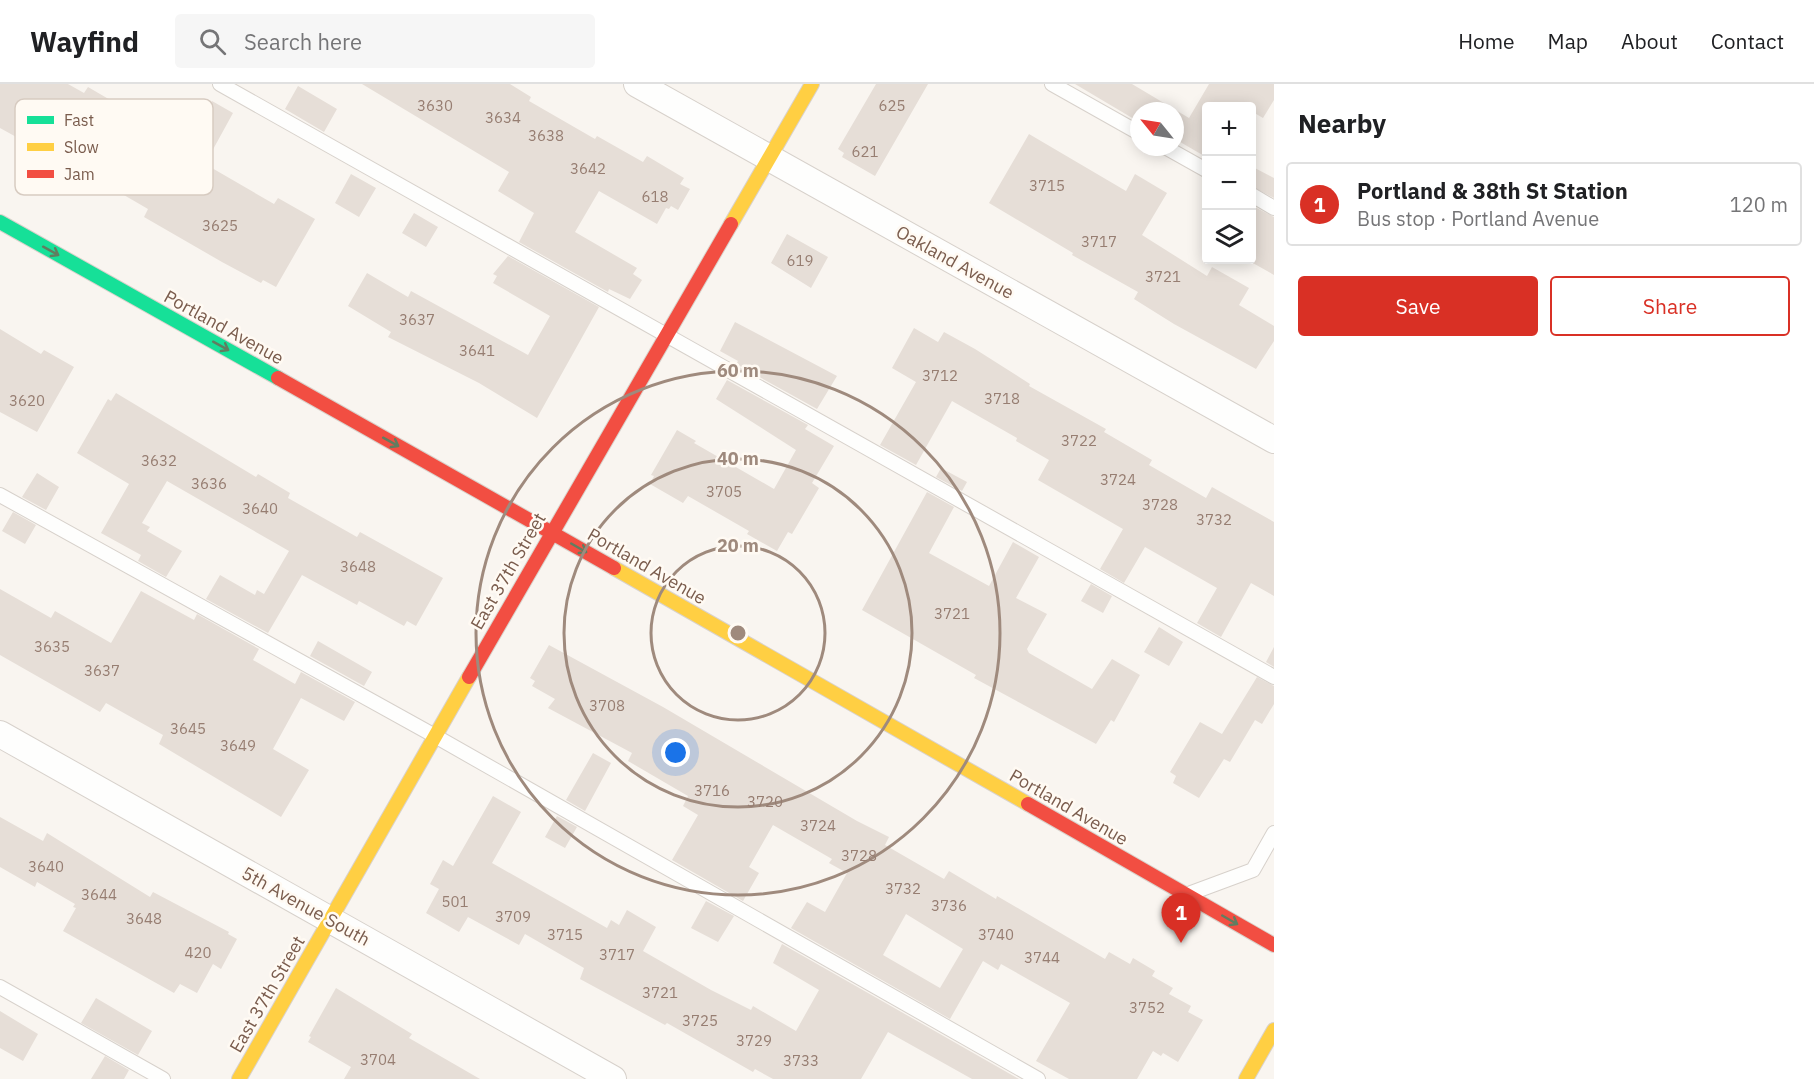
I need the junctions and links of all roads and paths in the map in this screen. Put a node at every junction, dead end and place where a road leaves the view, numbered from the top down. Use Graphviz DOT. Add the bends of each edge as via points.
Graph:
graph roads {
  1 [pos="220,84"];
  2 [pos="637,84"];
  3 [pos="813,84"];
  4 [pos="1052,84"];
  5 [pos="1130,128"];
  6 [pos="1181,156"];
  7 [pos="770,159"];
  8 [pos="1202,168"];
  9 [pos="1256,198"];
  10 [pos="1274,208"];
  11 [pos="0,222"];
  12 [pos="666,335"];
  13 [pos="1274,440"];
  14 [pos="0,495"];
  15 [pos="552,532"];
  16 [pos="1274,677"];
  17 [pos="0,734"];
  18 [pos="435,736"];
  19 [pos="1274,833"];
  20 [pos="1186,895"];
  21 [pos="330,920"];
  22 [pos="1274,945"];
  23 [pos="0,987"];
  24 [pos="1274,1030"];
  25 [pos="163,1079"];
  26 [pos="239,1079"];
  27 [pos="612,1079"];
  28 [pos="1038,1079"];
  29 [pos="1246,1079"];
  1 -- 12 [label="lane"];
  2 -- 7 [label="street, Oakland Avenue"];
  3 -- 7 [label="street, East 37th Street"];
  4 -- 5 [label="lane"];
  6 -- 8 [label="lane"];
  7 -- 12 [label="street, East 37th Street"];
  7 -- 13 [label="street, Oakland Avenue"];
  9 -- 10 [label="lane"];
  11 -- 15 [label="street, Portland Avenue, one-way"];
  12 -- 15 [label="street, East 37th Street"];
  12 -- 16 [label="lane"];
  14 -- 18 [label="lane"];
  15 -- 18 [label="street, East 37th Street"];
  15 -- 20 [label="street, Portland Avenue, one-way"];
  17 -- 21 [label="street, 5th Avenue South"];
  18 -- 21 [label="street, East 37th Street"];
  18 -- 28 [label="lane"];
  19 -- 20 [label="lane" via="1253,870"];
  20 -- 22 [label="street, Portland Avenue, one-way"];
  21 -- 26 [label="street, East 37th Street"];
  21 -- 27 [label="street, 5th Avenue South"];
  23 -- 25 [label="lane"];
  24 -- 29 [label="street"];
}
